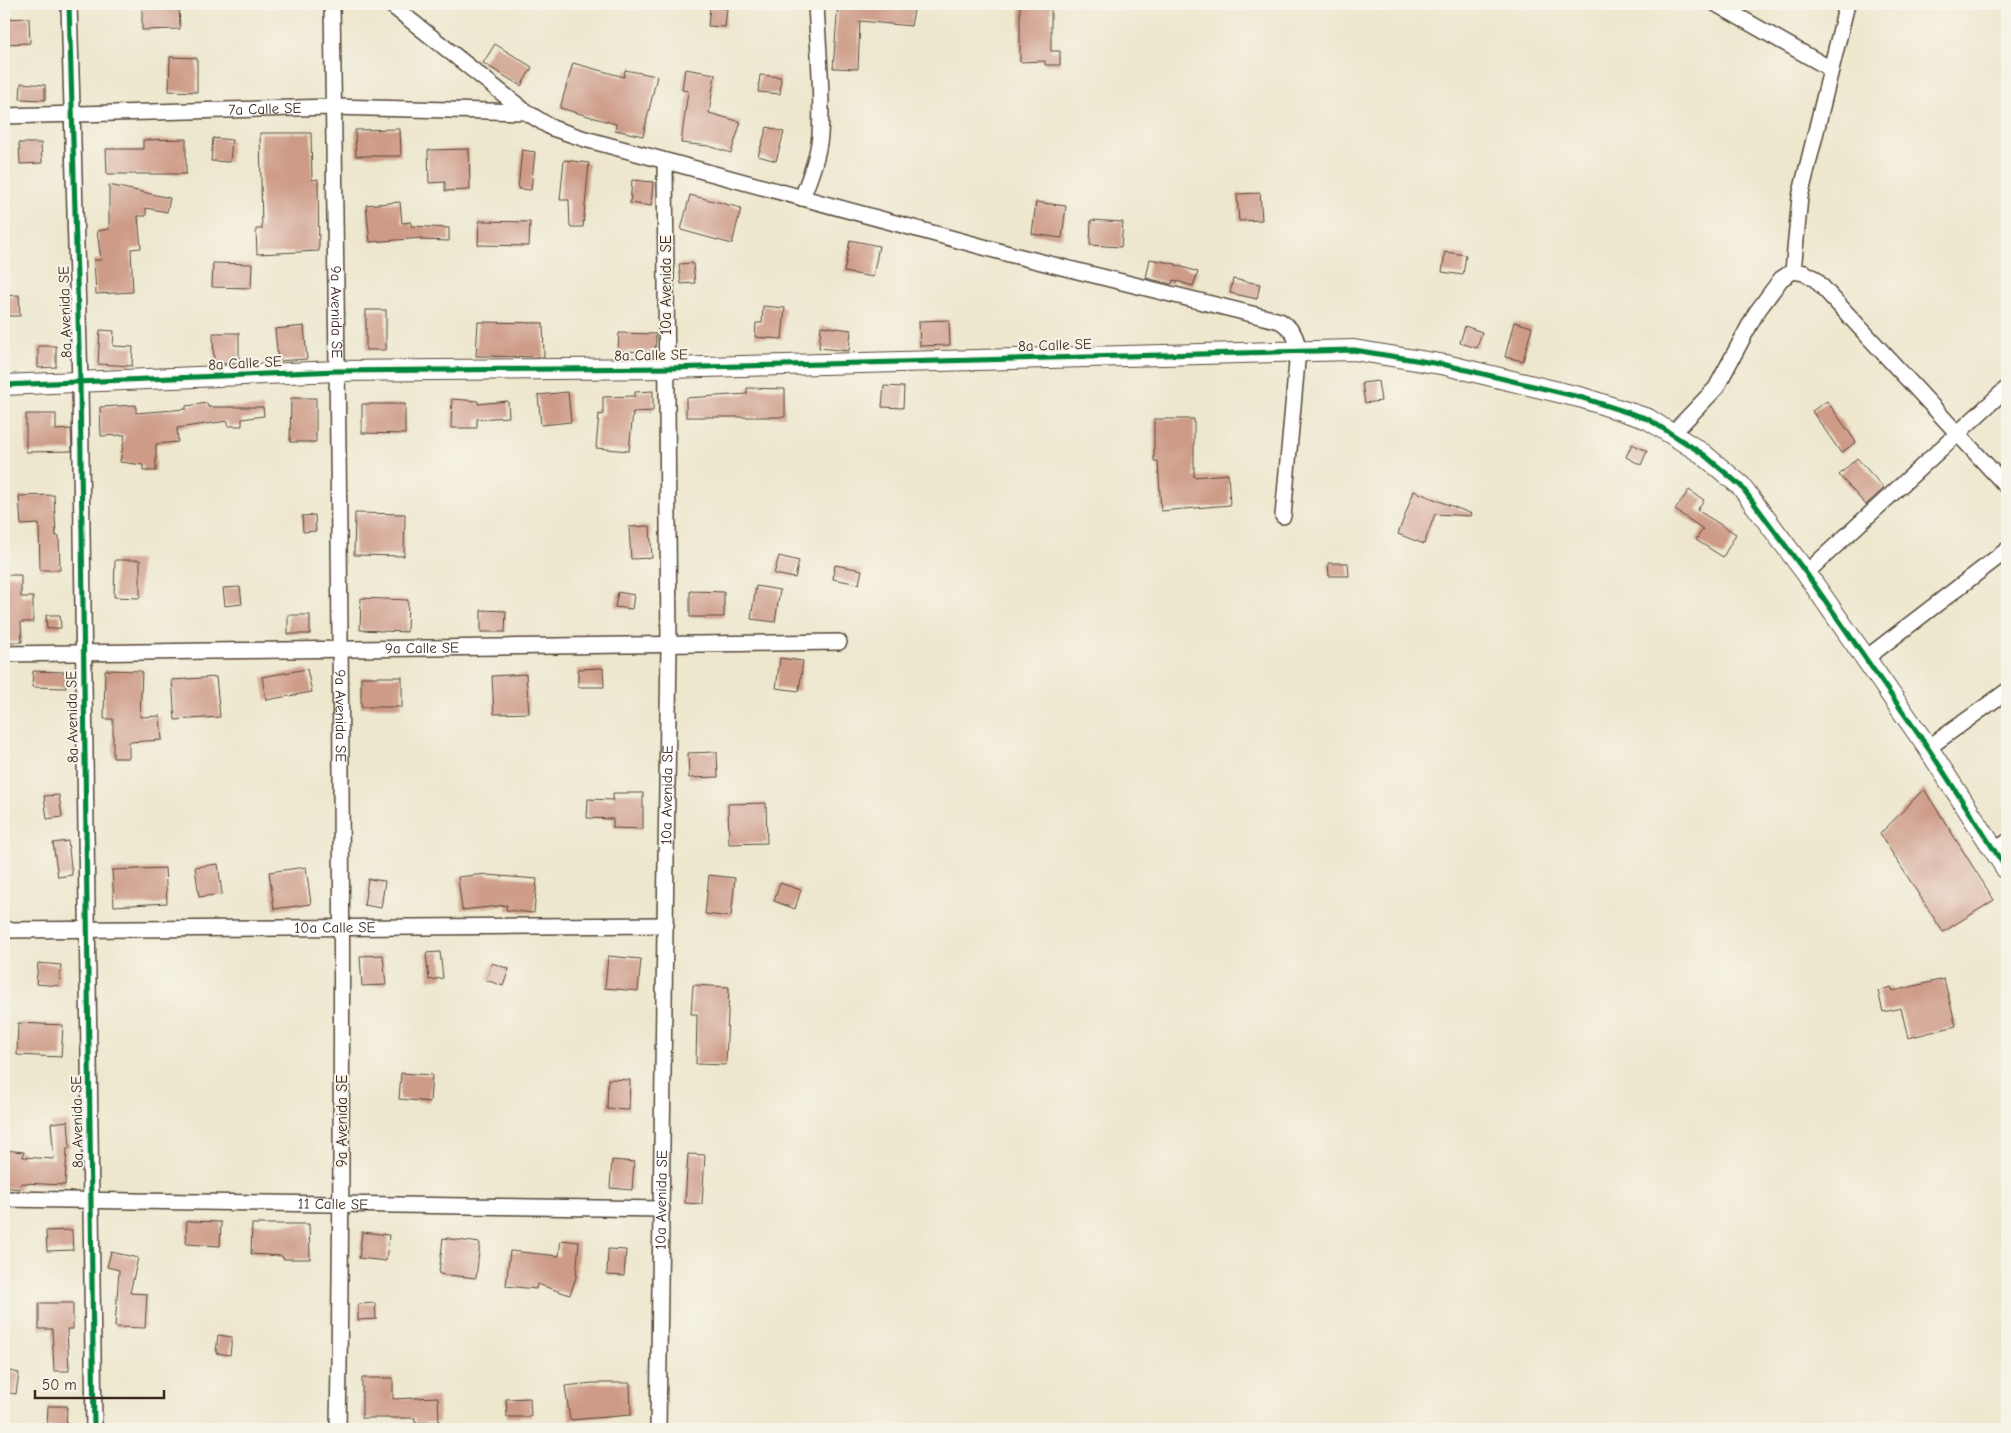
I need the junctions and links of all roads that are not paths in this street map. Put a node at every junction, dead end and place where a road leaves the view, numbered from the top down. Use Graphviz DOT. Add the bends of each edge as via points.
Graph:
graph roads {
  1 [pos="69,4"];
  2 [pos="332,4"];
  3 [pos="390,4"];
  4 [pos="816,4"];
  5 [pos="1716,4"];
  6 [pos="1847,4"];
  7 [pos="1831,69"];
  8 [pos="333,107"];
  9 [pos="526,112"];
  10 [pos="72,114"];
  11 [pos="4,116"];
  12 [pos="665,160"];
  13 [pos="802,198"];
  14 [pos="1792,272"];
  15 [pos="1298,350"];
  16 [pos="667,368"];
  17 [pos="338,371"];
  18 [pos="80,383"];
  19 [pos="4,385"];
  20 [pos="2007,388"];
  21 [pos="1673,434"];
  22 [pos="1957,435"];
  23 [pos="2007,487"];
  24 [pos="1283,516"];
  25 [pos="2007,550"];
  26 [pos="1806,573"];
  27 [pos="839,642"];
  28 [pos="669,645"];
  29 [pos="342,650"];
  30 [pos="83,653"];
  31 [pos="4,654"];
  32 [pos="1865,660"];
  33 [pos="2007,691"];
  34 [pos="1928,748"];
  35 [pos="2001,846"];
  36 [pos="2007,870"];
  37 [pos="666,926"];
  38 [pos="342,928"];
  39 [pos="4,930"];
  40 [pos="87,930"];
  41 [pos="4,1200"];
  42 [pos="91,1201"];
  43 [pos="342,1204"];
  44 [pos="662,1209"];
  45 [pos="94,1429"];
  46 [pos="338,1429"];
  47 [pos="658,1429"];
  1 -- 10 [label="street, 8a Avenida SE"];
  2 -- 8 [label="street, 9a Avenida SE"];
  3 -- 9 [label="street"];
  4 -- 13 [label="street" via="820,136 813,170"];
  5 -- 7 [label="street"];
  6 -- 7 [label="street"];
  7 -- 14 [label="street" via="1800,197"];
  8 -- 9 [label="street, 7a Calle SE"];
  8 -- 10 [label="street, 7a Calle SE"];
  8 -- 17 [label="street, 9a Avenida SE"];
  9 -- 12 [label="street" via="552,128"];
  10 -- 11 [label="street, 7a Calle SE"];
  10 -- 18 [label="street, 8a Avenida SE"];
  12 -- 13 [label="street"];
  12 -- 16 [label="street, 10a Avenida SE"];
  13 -- 15 [label="street" via="1012,255 1268,318 1290,328"];
  14 -- 21 [label="street" via="1781,279 1756,312 1716,388"];
  14 -- 22 [label="street" via="1805,273 1814,279"];
  15 -- 16 [label="street, 8a Calle SE"];
  15 -- 21 [label="street, 8a Calle SE" via="1354,350 1446,365 1583,398 1648,419"];
  15 -- 24 [label="street"];
  16 -- 17 [label="street, 8a Calle SE"];
  16 -- 28 [label="street, 10a Avenida SE"];
  17 -- 18 [label="street, 8a Calle SE"];
  17 -- 29 [label="street, 9a Avenida SE"];
  18 -- 19 [label="street, 8a Calle SE"];
  18 -- 30 [label="street, 8a Avenida SE"];
  20 -- 22 [label="street"];
  21 -- 26 [label="street, 8a Calle SE" via="1741,486"];
  22 -- 23 [label="street"];
  22 -- 26 [label="street"];
  25 -- 32 [label="street"];
  26 -- 32 [label="street, 8a Calle SE"];
  27 -- 28 [label="street, 9a Calle SE"];
  28 -- 29 [label="street, 9a Calle SE"];
  28 -- 37 [label="street, 10a Avenida SE"];
  29 -- 30 [label="street, 9a Calle SE"];
  29 -- 38 [label="street, 9a Avenida SE"];
  30 -- 31 [label="street, 9a Calle SE"];
  30 -- 40 [label="street, 8a Avenida SE"];
  32 -- 34 [label="street, 8a Calle SE"];
  33 -- 34 [label="street"];
  34 -- 35 [label="street, 8a Calle SE"];
  35 -- 36 [label="street, 8a Calle SE"];
  37 -- 38 [label="street, 10a Calle SE"];
  37 -- 44 [label="street, 10a Avenida SE"];
  38 -- 40 [label="street, 10a Calle SE"];
  38 -- 43 [label="street, 9a Avenida SE"];
  39 -- 40 [label="street, 10a Calle SE"];
  40 -- 42 [label="street, 8a Avenida SE"];
  41 -- 42 [label="street, 11 Calle SE"];
  42 -- 43 [label="street, 11 Calle SE"];
  42 -- 45 [label="street, 8a Avenida SE"];
  43 -- 44 [label="street, 11 Calle SE"];
  43 -- 46 [label="street, 9a Avenida SE"];
  44 -- 47 [label="street, 10a Avenida SE"];
}
